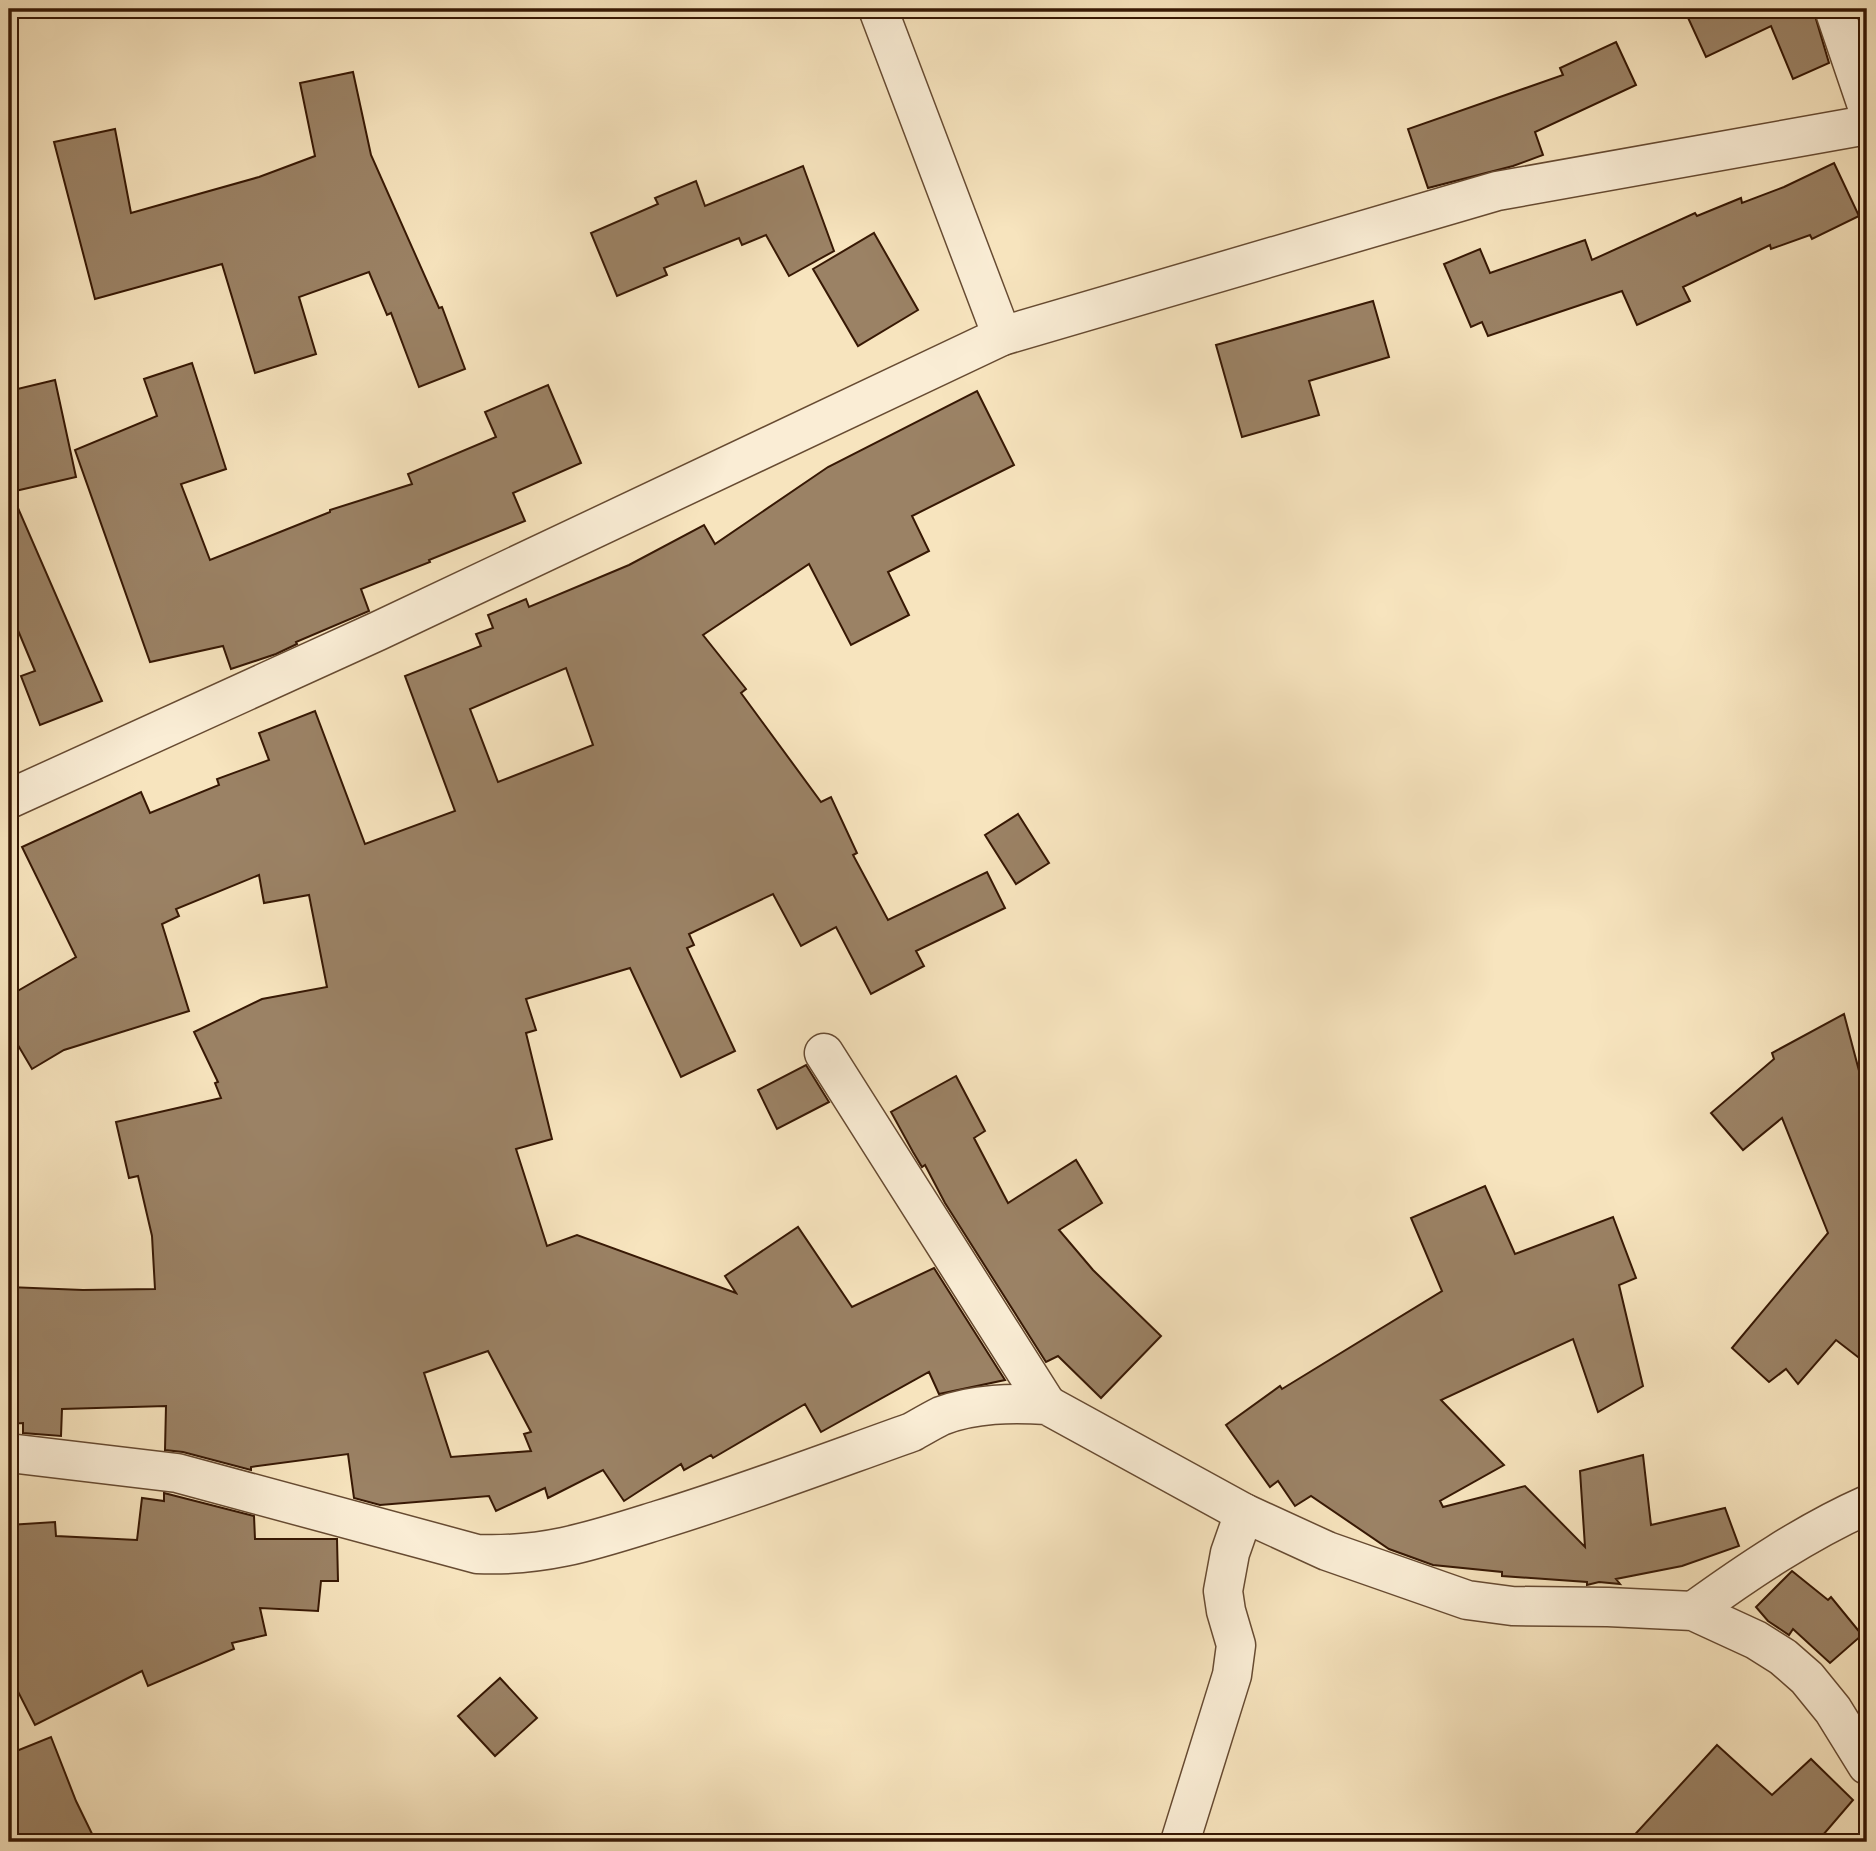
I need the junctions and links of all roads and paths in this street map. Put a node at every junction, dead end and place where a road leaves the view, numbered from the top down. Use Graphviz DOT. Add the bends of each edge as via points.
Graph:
graph roads {
  1 [pos="878,9"];
  2 [pos="1834,9"];
  3 [pos="1867,106"];
  4 [pos="1867,125"];
  5 [pos="1002,336"];
  6 [pos="9,799"];
  7 [pos="824,1053"];
  8 [pos="1047,1405"];
  9 [pos="9,1453"];
  10 [pos="1867,1505"];
  11 [pos="1244,1513"];
  12 [pos="1693,1612"];
  13 [pos="1867,1765"];
  14 [pos="1180,1842"];
  1 -- 5 [label="street"];
  2 -- 3 [label="street"];
  4 -- 5 [label="street" via="1497,191"];
  5 -- 6 [label="street" via="378,631"];
  7 -- 8 [label="street"];
  8 -- 9 [label="street" via="981,1406 942,1416 912,1432 694,1510 559,1550 507,1555 477,1554 177,1473"];
  8 -- 11 [label="street"];
  10 -- 12 [label="street" via="1791,1546"];
  11 -- 12 [label="street" via="1327,1551 1466,1600 1512,1606"];
  11 -- 14 [label="street" via="1223,1591 1236,1646 1232,1675"];
  12 -- 13 [label="street" via="1756,1640 1807,1678"];
}
